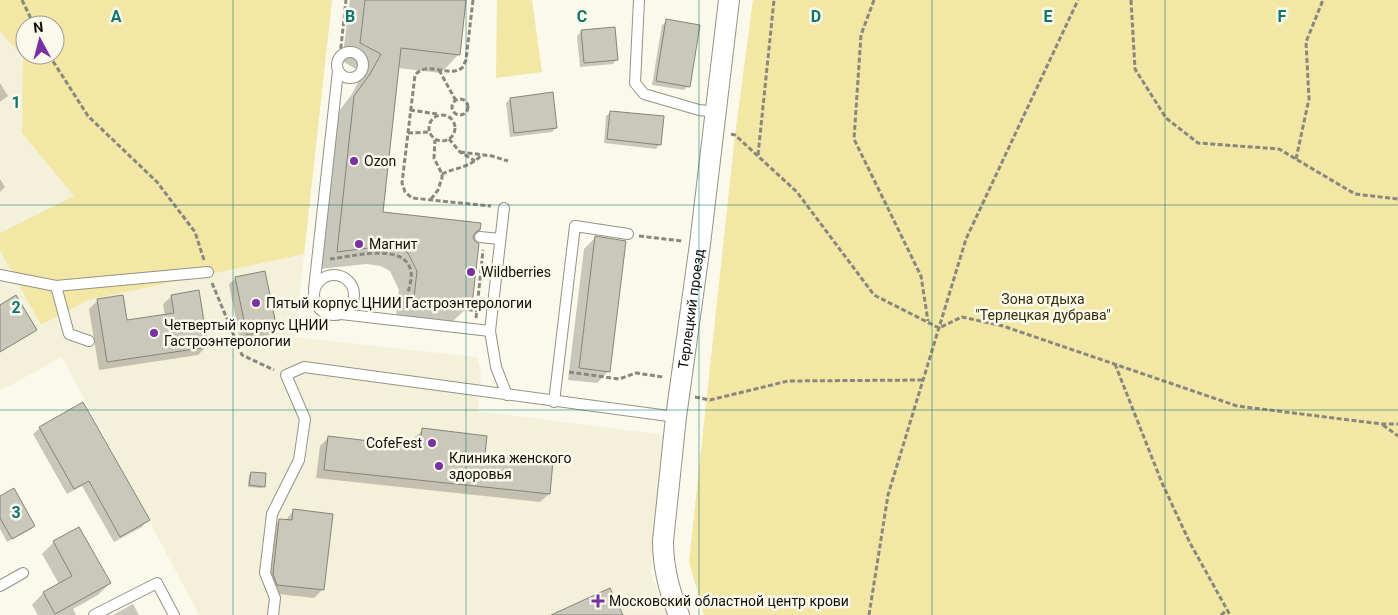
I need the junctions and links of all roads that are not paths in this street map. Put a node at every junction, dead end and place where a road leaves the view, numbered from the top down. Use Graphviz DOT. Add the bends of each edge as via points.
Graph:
graph roads {
  1 [pos="639,0"];
  2 [pos="729,0"];
  3 [pos="338,71"];
  4 [pos="716,112"];
  5 [pos="504,208"];
  6 [pos="628,234"];
  7 [pos="482,237"];
  8 [pos="500,239"];
  9 [pos="208,272"];
  10 [pos="0,276"];
  11 [pos="56,286"];
  12 [pos="314,289"];
  13 [pos="342,314"];
  14 [pos="490,331"];
  15 [pos="90,341"];
  16 [pos="506,395"];
  17 [pos="554,402"];
  18 [pos="676,417"];
  19 [pos="23,573"];
  20 [pos="0,586"];
  21 [pos="94,615"];
  22 [pos="174,615"];
  23 [pos="273,615"];
  24 [pos="679,615"];
  1 -- 4 [label="lane" via="635,83 644,94"];
  2 -- 4 [label="street, Терлецкий проезд"];
  3 -- 3 [label="lane" via="349,78 358,75 362,60 356,53 347,52 340,56"];
  3 -- 12 [label="lane"];
  4 -- 18 [label="street, Терлецкий проезд"];
  5 -- 8 [label="lane"];
  6 -- 17 [label="lane" via="575,226"];
  7 -- 8 [label="lane"];
  8 -- 14 [label="lane"];
  9 -- 11 [label="lane"];
  10 -- 11 [label="lane"];
  11 -- 15 [label="lane" via="69,334"];
  12 -- 13 [label="lane" via="315,302 323,313"];
  12 -- 13 [label="lane" via="330,275 345,278 354,297 348,310"];
  13 -- 14 [label="lane"];
  14 -- 16 [label="lane" via="496,367"];
  16 -- 17 [label="lane"];
  16 -- 23 [label="lane" via="304,367 286,375 305,419 298,460 272,514 265,573 275,598"];
  17 -- 18 [label="lane"];
  18 -- 24 [label="street, Терлецкий проезд" via="663,560"];
  19 -- 20 [label="lane"];
  21 -- 22 [label="lane" via="157,583"];
}
